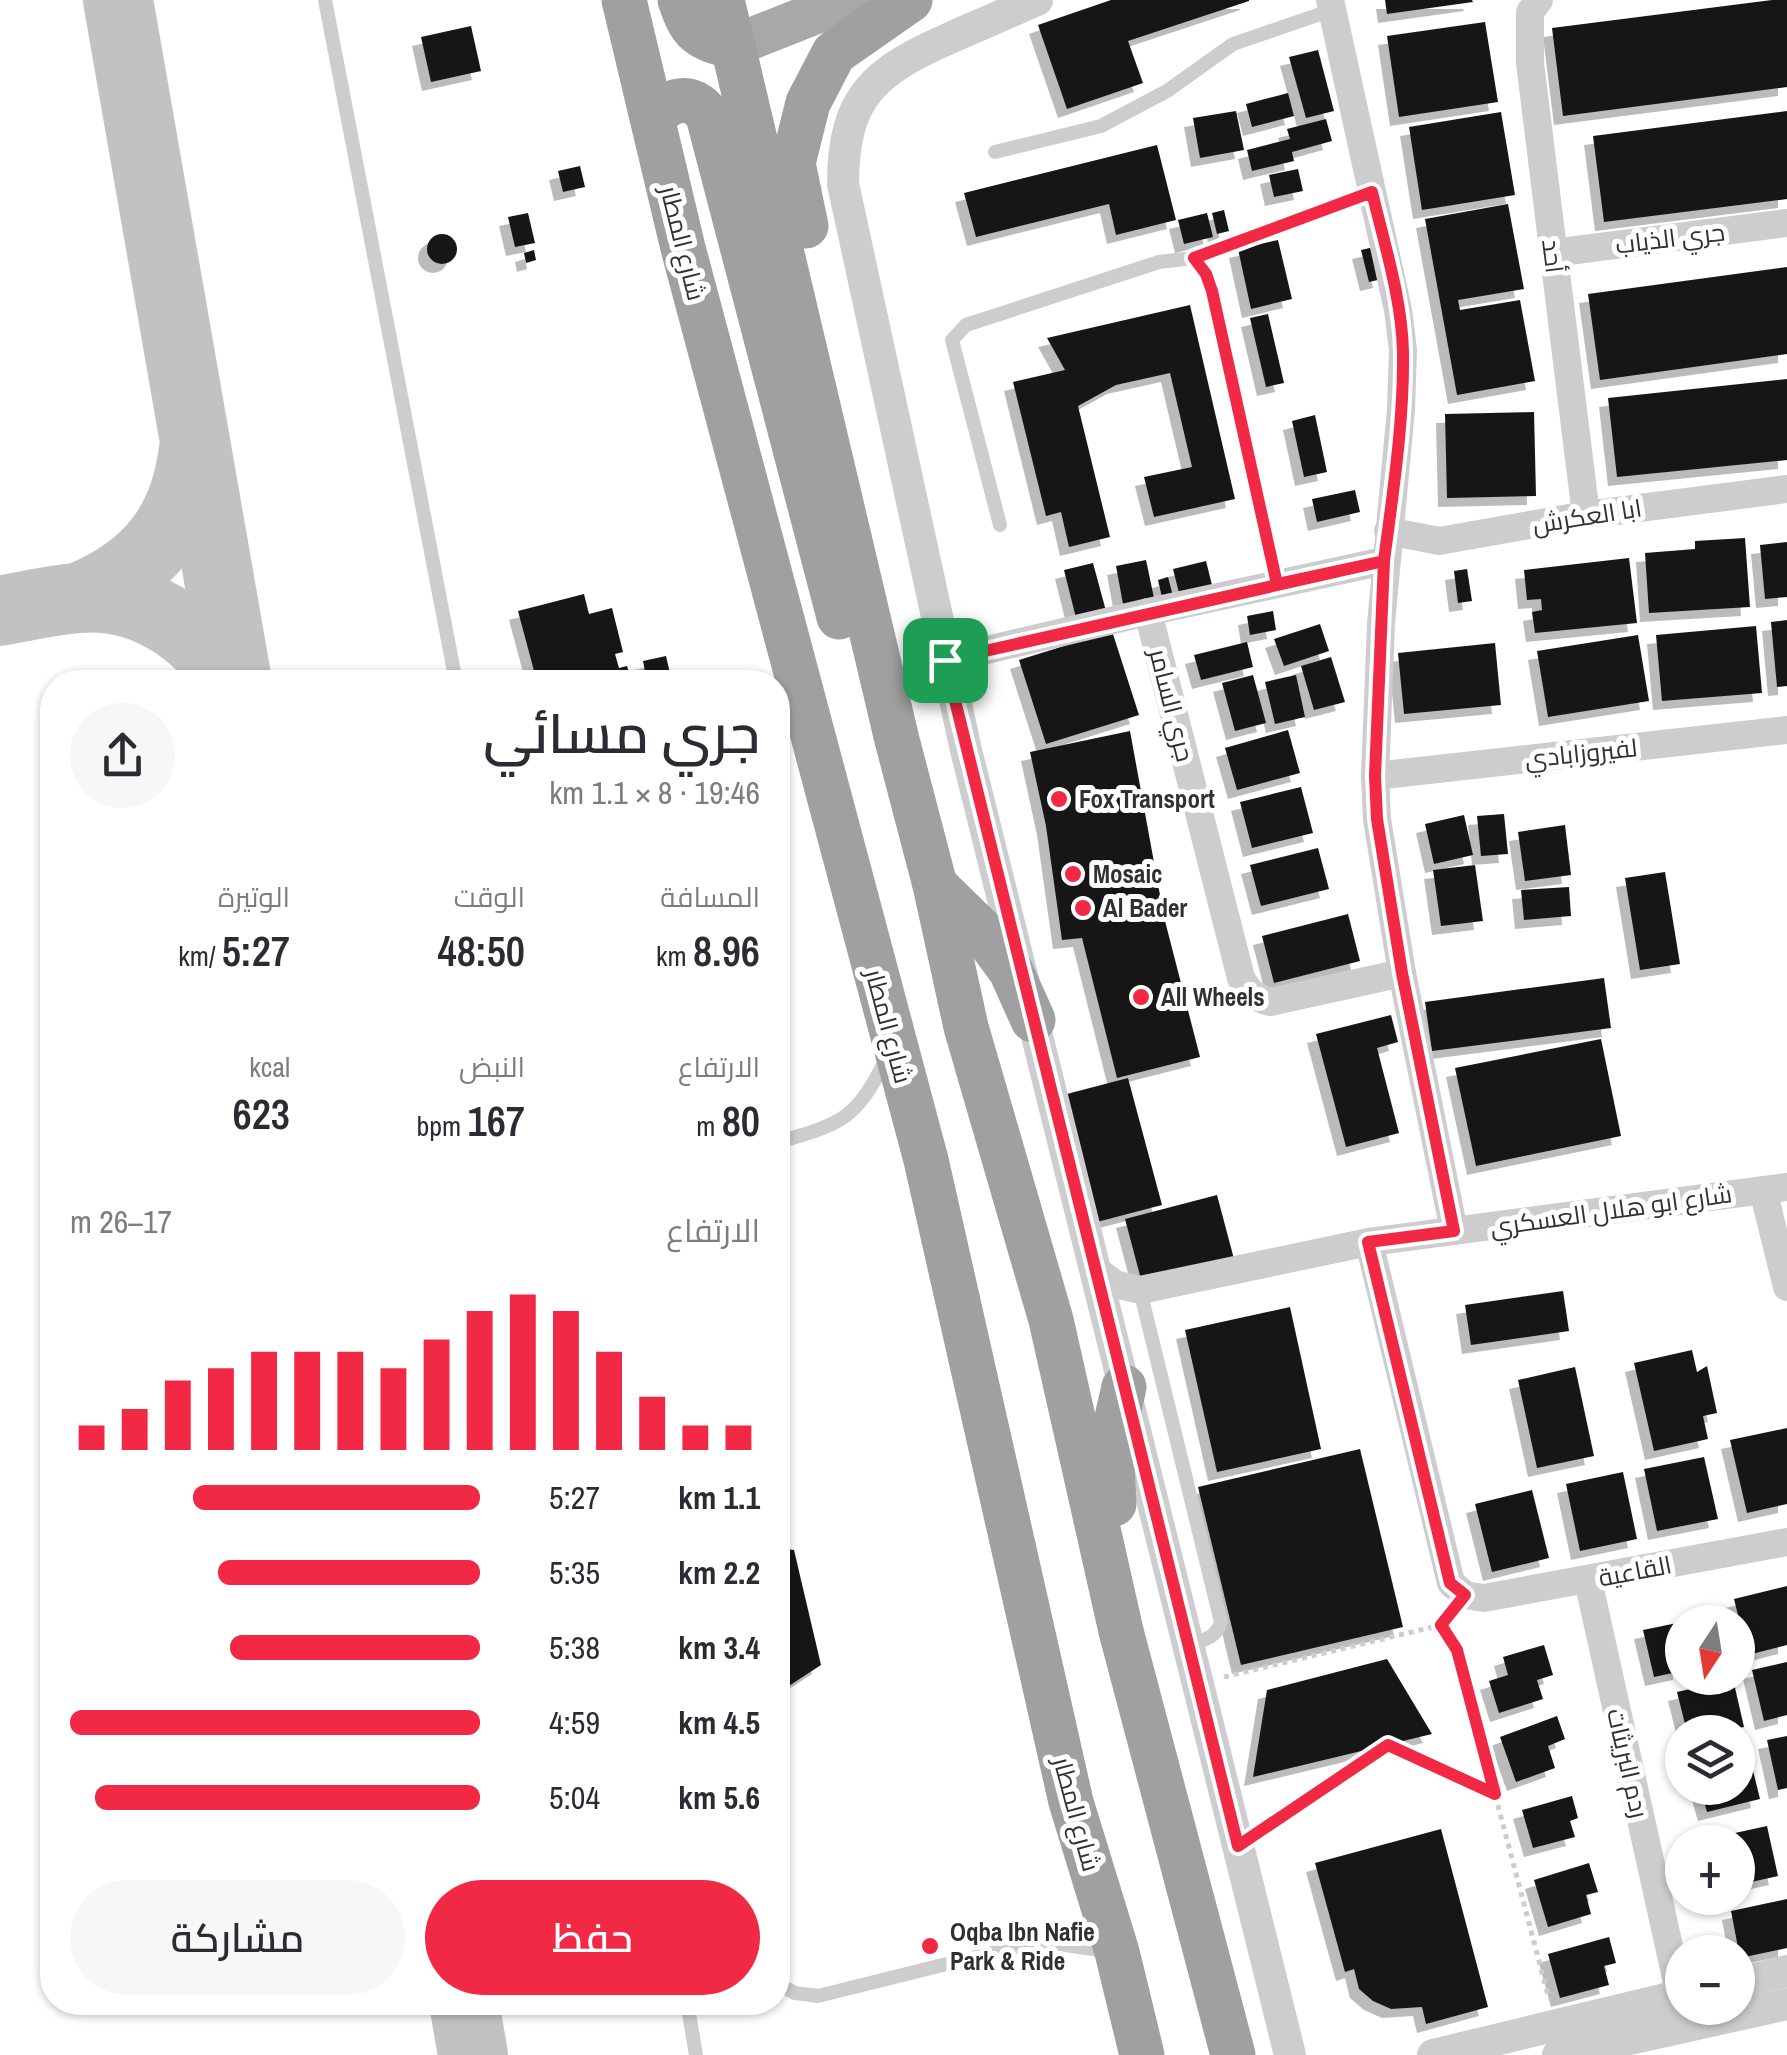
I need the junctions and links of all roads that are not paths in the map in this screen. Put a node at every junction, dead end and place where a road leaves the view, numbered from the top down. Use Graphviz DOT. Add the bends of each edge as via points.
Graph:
graph roads {
  1 [pos="324,0"];
  2 [pos="678,0"];
  3 [pos="722,0"];
  4 [pos="910,0"];
  5 [pos="1037,0"];
  6 [pos="1538,0"];
  7 [pos="829,4"];
  8 [pos="1331,5"];
  9 [pos="627,10"];
  10 [pos="733,46"];
  11 [pos="654,120"];
  12 [pos="995,152"];
  13 [pos="1372,192"];
  14 [pos="1787,223"];
  15 [pos="1553,253"];
  16 [pos="1194,258"];
  17 [pos="830,459"];
  18 [pos="1787,490"];
  19 [pos="1586,515"];
  20 [pos="1000,525"];
  21 [pos="1388,531"];
  22 [pos="1384,561"];
  23 [pos="1277,584"];
  24 [pos="1148,612"];
  25 [pos="945,660"];
  26 [pos="454,670"];
  27 [pos="1787,730"];
  28 [pos="897,740"];
  29 [pos="1375,776"];
  30 [pos="936,885"];
  31 [pos="1402,973"];
  32 [pos="1033,1020"];
  33 [pos="893,1044"];
  34 [pos="790,1138"];
  35 [pos="1775,1188"];
  36 [pos="1454,1231"];
  37 [pos="1368,1242"];
  38 [pos="1095,1270"];
  39 [pos="1787,1287"];
  40 [pos="1140,1290"];
  41 [pos="1110,1330"];
  42 [pos="1124,1387"];
  43 [pos="1787,1542"];
  44 [pos="1588,1580"];
  45 [pos="1121,1630"];
  46 [pos="1188,1646"];
  47 [pos="1667,1935"];
  48 [pos="1117,1952"];
  49 [pos="1787,1971"];
  50 [pos="1755,1978"];
  51 [pos="790,1990"];
  52 [pos="1787,2004"];
  53 [pos="1755,2005"];
  54 [pos="1665,2011"];
  55 [pos="689,2015"];
  56 [pos="1557,2040"];
  57 [pos="1290,2054"];
  58 [pos="696,2055"];
  59 [pos="1142,2055"];
  60 [pos="1232,2055"];
  61 [pos="1433,2055"];
  1 -- 26 [label="lane"];
  2 -- 9 [label="main road"];
  2 -- 10 [label="highway" via="688,24 706,40"];
  3 -- 10 [label="highway"];
  4 -- 17 [label="highway" via="834,52 808,102 793,163 839,384"];
  5 -- 25 [label="street" via="891,66 866,91 843,163 846,204"];
  6 -- 15 [label="street, أحد" via="1528,37"];
  7 -- 10 [label="main road"];
  8 -- 12 [label="lane" via="1234,44 1101,126"];
  8 -- 13 [label="street"];
  9 -- 11 [label="highway, شارع المطار"];
  10 -- 17 [label="highway"];
  11 -- 28 [label="highway" via="675,101 694,103 708,116 834,605"];
  11 -- 33 [label="highway, شارع المطار"];
  13 -- 16 [label="lane"];
  13 -- 21 [label="street" via="1403,350"];
  14 -- 15 [label="street, جري الذياب"];
  15 -- 19 [label="street, أحد"];
  16 -- 20 [label="lane" via="1160,262 966,326 952,340"];
  16 -- 23 [label="lane" via="1212,291"];
  17 -- 28 [label="highway"];
  18 -- 19 [label="street, ابا العكرش"];
  19 -- 21 [label="street, ابا العكرش" via="1439,541"];
  21 -- 22 [label="street"];
  22 -- 23 [label="street"];
  22 -- 29 [label="street"];
  23 -- 24 [label="street"];
  24 -- 25 [label="street"];
  24 -- 31 [label="street, جري السامر" via="1248,991 1270,1002"];
  25 -- 32 [label="street"];
  27 -- 29 [label="street, لفيروزابادي"];
  28 -- 30 [label="highway"];
  29 -- 31 [label="street"];
  30 -- 32 [label="highway" via="1011,971"];
  30 -- 45 [label="highway" via="966,1027 1051,1320"];
  31 -- 36 [label="street"];
  32 -- 38 [label="street"];
  33 -- 34 [label="lane" via="874,1084 845,1119"];
  33 -- 48 [label="highway, شارع المطار" via="926,1160 1071,1802"];
  35 -- 36 [label="street, شارع ابو هلال العسكري"];
  35 -- 39 [label="street"];
  36 -- 37 [label="street, شارع ابو هلال العسكري"];
  37 -- 40 [label="street, شارع ابو هلال العسكري"];
  37 -- 44 [label="street, القاعية" via="1450,1583 1474,1596"];
  38 -- 40 [label="street"];
  38 -- 41 [label="street"];
  40 -- 41 [label="street"];
  40 -- 46 [label="lane" via="1221,1622 1218,1632"];
  41 -- 42 [label="street"];
  42 -- 45 [label="highway" via="1111,1467"];
  42 -- 46 [label="street"];
  43 -- 44 [label="street, القاعية"];
  44 -- 47 [label="street, ردم البريثات"];
  45 -- 60 [label="highway"];
  46 -- 57 [label="street"];
  48 -- 51 [label="lane" via="1031,1944 818,1996"];
  48 -- 59 [label="highway, شارع المطار"];
  49 -- 50 [label="street"];
  52 -- 53 [label="street"];
  54 -- 56 [label="street"];
  55 -- 58 [label="lane"];
  56 -- 61 [label="street"];
}
